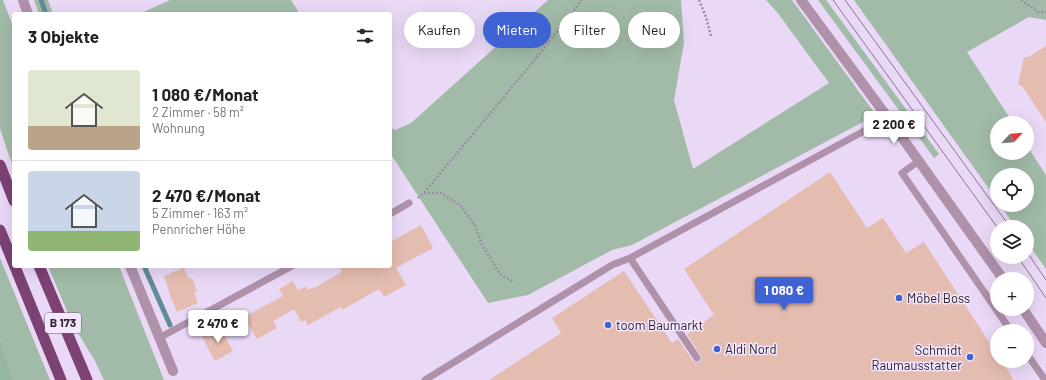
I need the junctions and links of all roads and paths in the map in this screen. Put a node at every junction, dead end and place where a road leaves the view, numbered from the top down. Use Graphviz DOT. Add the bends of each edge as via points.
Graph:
graph roads {
  1 [pos="23,0"];
  2 [pos="582,0"];
  3 [pos="699,0"];
  4 [pos="801,0"];
  5 [pos="1021,0"];
  6 [pos="27,12"];
  7 [pos="1046,12"];
  8 [pos="711,36"];
  9 [pos="888,118"];
  10 [pos="919,161"];
  11 [pos="0,165"];
  12 [pos="424,193"];
  13 [pos="12,196"];
  14 [pos="409,203"];
  15 [pos="392,213"];
  16 [pos="0,230"];
  17 [pos="630,258"];
  18 [pos="12,260"];
  19 [pos="15,268"];
  20 [pos="40,268"];
  21 [pos="131,268"];
  22 [pos="288,268"];
  23 [pos="998,272"];
  24 [pos="513,282"];
  25 [pos="1028,316"];
  26 [pos="1006,324"];
  27 [pos="159,338"];
  28 [pos="1046,343"];
  29 [pos="696,358"];
  30 [pos="1034,364"];
  31 [pos="173,371"];
  32 [pos="61,380"];
  33 [pos="87,380"];
  34 [pos="425,380"];
  35 [pos="1045,380"];
  1 -- 6 [label="street"];
  2 -- 12 [label="path"];
  3 -- 8 [label="path"];
  4 -- 9 [label="street"];
  5 -- 7 [label="path" via="1038,12"];
  9 -- 10 [label="street"];
  9 -- 17 [label="lane"];
  10 -- 23 [label="street"];
  10 -- 26 [label="lane" via="902,173"];
  11 -- 13 [label="highway"];
  12 -- 14 [label="path"];
  12 -- 24 [label="path" via="442,193 461,206 476,227 481,243 500,274"];
  14 -- 15 [label="lane"];
  16 -- 18 [label="highway, B 173"];
  17 -- 29 [label="lane"];
  17 -- 34 [label="lane" via="612,265"];
  19 -- 32 [label="highway, B 173"];
  20 -- 33 [label="highway, B 173"];
  21 -- 27 [label="street"];
  22 -- 27 [label="lane"];
  25 -- 28 [label="street"];
  27 -- 31 [label="street"];
  30 -- 35 [label="lane"];
}
